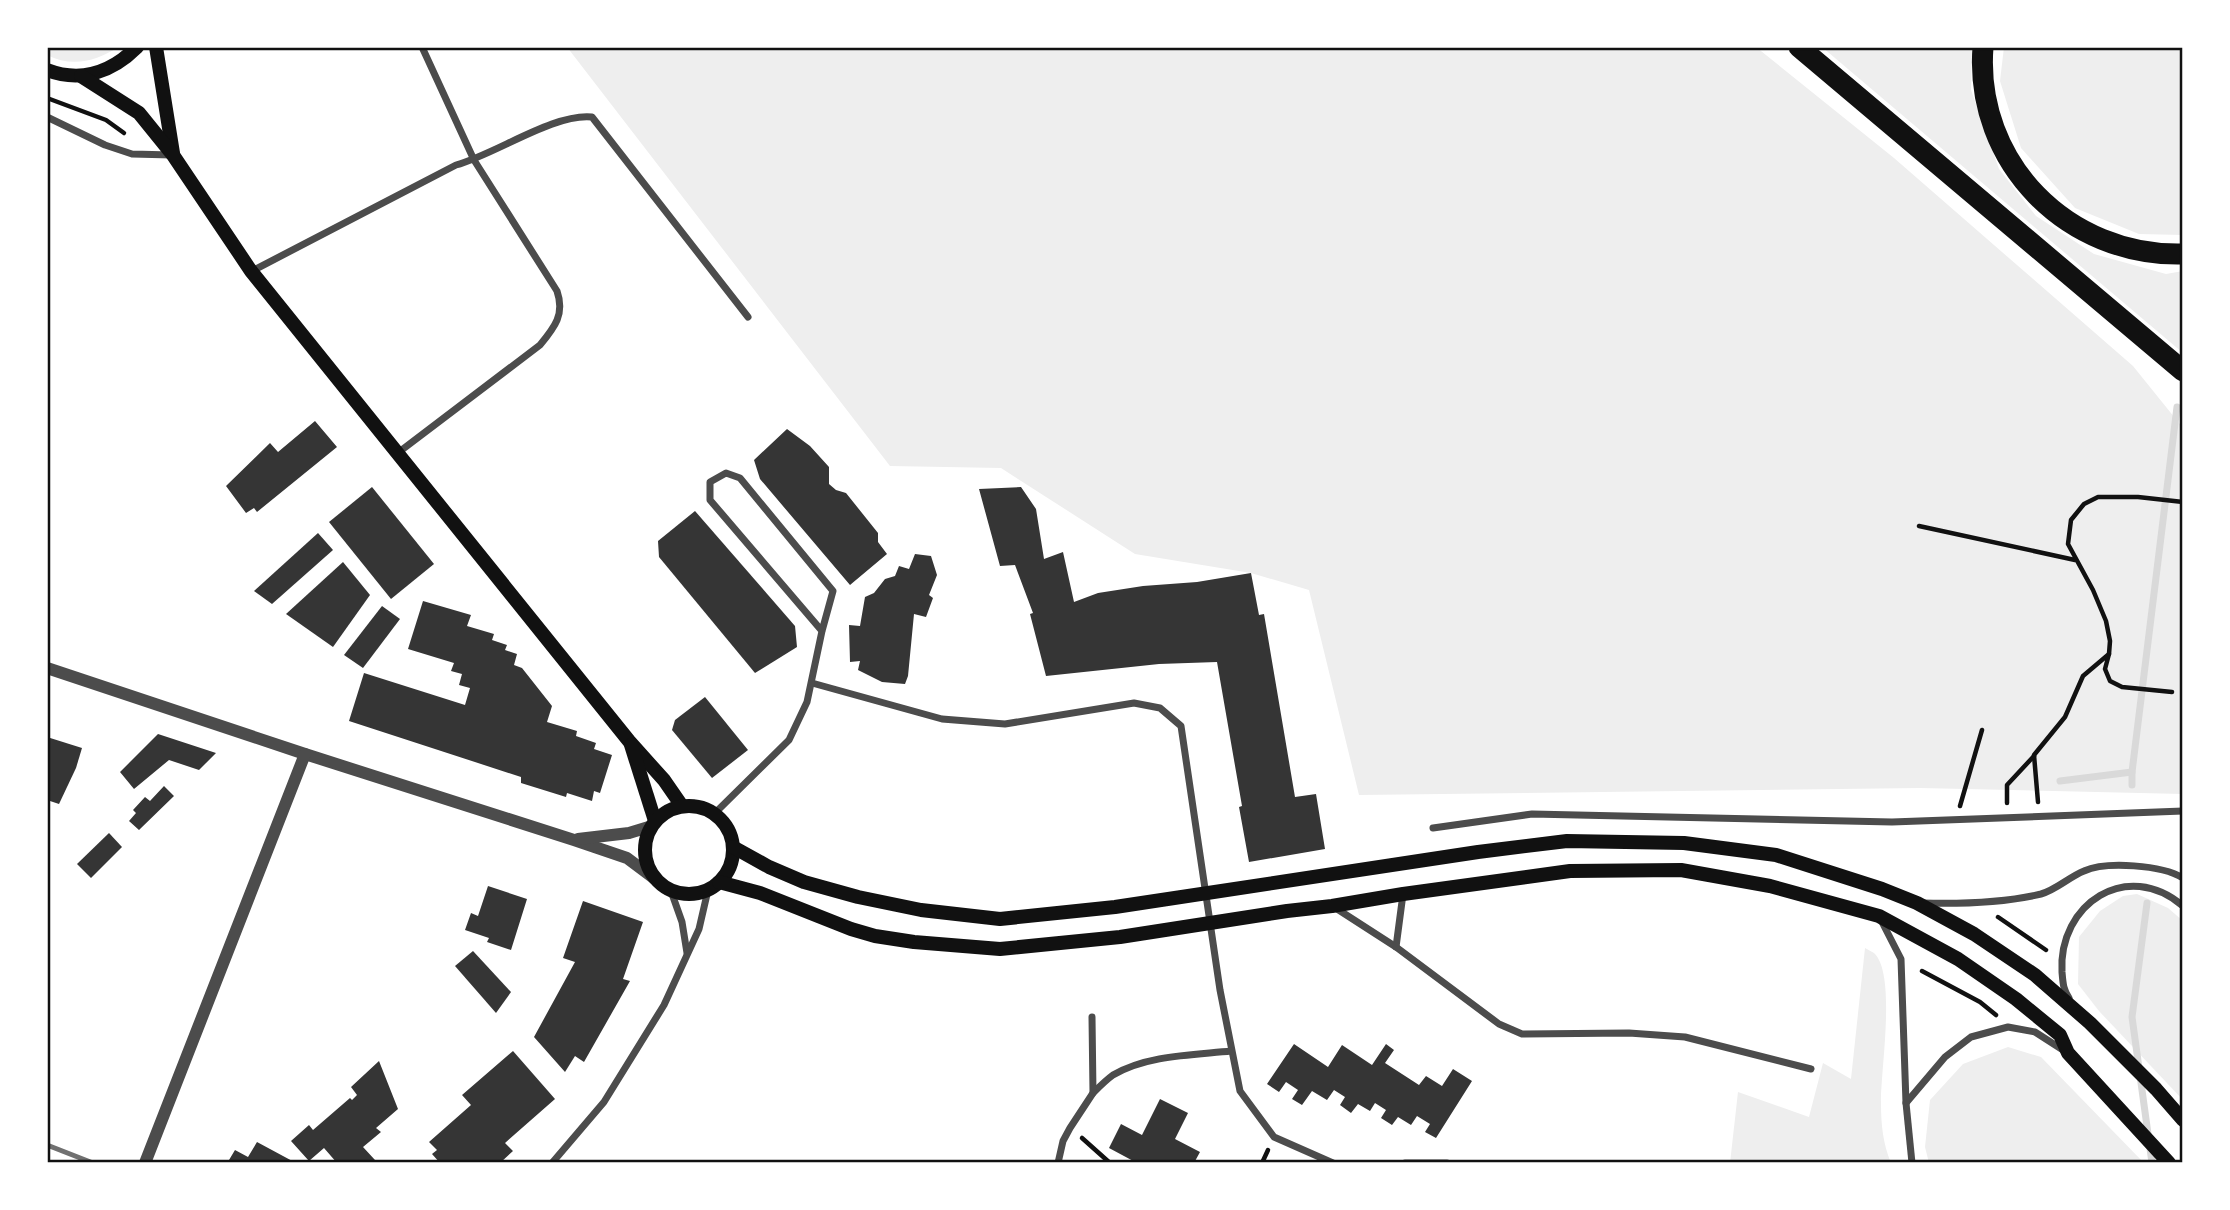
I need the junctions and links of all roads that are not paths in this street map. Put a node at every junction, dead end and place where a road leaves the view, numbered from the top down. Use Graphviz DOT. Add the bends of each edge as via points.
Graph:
graph roads {
  1 [pos="137,47"];
  2 [pos="156,47"];
  3 [pos="422,47"];
  4 [pos="1799,47"];
  5 [pos="1983,47"];
  6 [pos="47,71"];
  7 [pos="81,76"];
  8 [pos="47,117"];
  9 [pos="173,155"];
  10 [pos="474,160"];
  11 [pos="2183,254"];
  12 [pos="251,271"];
  13 [pos="747,317"];
  14 [pos="2183,372"];
  15 [pos="399,452"];
  16 [pos="822,631"];
  17 [pos="47,668"];
  18 [pos="812,684"];
  19 [pos="629,741"];
  20 [pos="305,754"];
  21 [pos="682,806"];
  22 [pos="2183,811"];
  23 [pos="714,814"];
  24 [pos="654,823"];
  25 [pos="1433,828"];
  26 [pos="574,839"];
  27 [pos="733,847"];
  28 [pos="2183,878"];
  29 [pos="655,879"];
  30 [pos="714,886"];
  31 [pos="671,891"];
  32 [pos="1206,893"];
  33 [pos="1403,894"];
  34 [pos="1917,903"];
  35 [pos="1332,906"];
  36 [pos="2183,906"];
  37 [pos="1880,916"];
  38 [pos="1210,922"];
  39 [pos="1396,947"];
  40 [pos="687,954"];
  41 [pos="1091,1017"];
  42 [pos="2090,1023"];
  43 [pos="1231,1051"];
  44 [pos="2068,1054"];
  45 [pos="1811,1069"];
  46 [pos="1093,1093"];
  47 [pos="1906,1103"];
  48 [pos="2183,1120"];
  49 [pos="145,1163"];
  50 [pos="552,1163"];
  51 [pos="1058,1163"];
  52 [pos="1333,1163"];
  53 [pos="1405,1163"];
  54 [pos="1447,1163"];
  55 [pos="1912,1163"];
  56 [pos="2169,1163"];
  1 -- 7 [label="main road" via="104,71"];
  2 -- 9 [label="main road"];
  3 -- 10 [label="street"];
  4 -- 14 [label="highway"];
  5 -- 11 [label="highway" via="1992,121 2016,172 2038,198 2067,222 2104,242 2156,254"];
  6 -- 7 [label="main road"];
  7 -- 9 [label="main road" via="139,113"];
  8 -- 9 [label="street" via="132,154"];
  9 -- 12 [label="main road"];
  10 -- 12 [label="street" via="456,165"];
  10 -- 13 [label="street" via="563,120 592,117"];
  10 -- 15 [label="street" via="562,306 554,328 540,345"];
  12 -- 15 [label="main road"];
  15 -- 19 [label="main road"];
  16 -- 16 [label="street" via="833,591 740,478 726,473 710,482 710,500"];
  16 -- 18 [label="street"];
  17 -- 20 [label="street"];
  18 -- 23 [label="street" via="789,740"];
  18 -- 32 [label="street" via="942,719 1005,724 1134,703 1160,708 1181,726"];
  19 -- 21 [label="main road"];
  19 -- 24 [label="main road"];
  20 -- 26 [label="street"];
  20 -- 49 [label="street"];
  21 -- 23 [label="main road"];
  21 -- 24 [label="main road"];
  22 -- 25 [label="street" via="1892,822 1532,814"];
  23 -- 27 [label="main road" via="724,823"];
  24 -- 26 [label="street" via="629,833"];
  24 -- 29 [label="main road" via="645,852"];
  26 -- 29 [label="street" via="627,858"];
  27 -- 30 [label="main road" via="727,872"];
  27 -- 32 [label="main road" via="804,882 858,897 1000,919"];
  28 -- 34 [label="street" via="2173,871 2128,865 2086,870 2044,893 1990,902"];
  29 -- 31 [label="main road"];
  30 -- 31 [label="main road" via="696,894"];
  30 -- 38 [label="main road" via="760,893 875,936 1000,949"];
  30 -- 40 [label="street"];
  31 -- 40 [label="street"];
  32 -- 34 [label="main road" via="1567,841 1658,842 1776,855"];
  32 -- 38 [label="street"];
  33 -- 35 [label="main road"];
  33 -- 37 [label="main road" via="1570,871 1681,870 1770,886"];
  33 -- 39 [label="street"];
  34 -- 42 [label="main road" via="2035,975"];
  35 -- 38 [label="main road"];
  35 -- 39 [label="street"];
  36 -- 42 [label="street" via="2168,894 2139,886 2113,888 2090,902 2072,925 2061,957 2063,990"];
  37 -- 44 [label="main road" via="1958,959 2016,999 2060,1035"];
  37 -- 47 [label="street" via="1901,959"];
  38 -- 43 [label="street"];
  39 -- 45 [label="street" via="1499,1024 1522,1034 1629,1032 1685,1037"];
  40 -- 50 [label="street" via="664,1004 604,1102"];
  41 -- 46 [label="street"];
  42 -- 48 [label="main road"];
  43 -- 46 [label="street" via="1129,1067"];
  43 -- 52 [label="street" via="1240,1091 1274,1137"];
  44 -- 47 [label="street" via="2035,1032 2022,1029 2008,1027 1971,1037 1945,1057"];
  44 -- 56 [label="main road"];
  46 -- 51 [label="street" via="1063,1141"];
  47 -- 55 [label="street"];
  53 -- 54 [label="street"];
}
